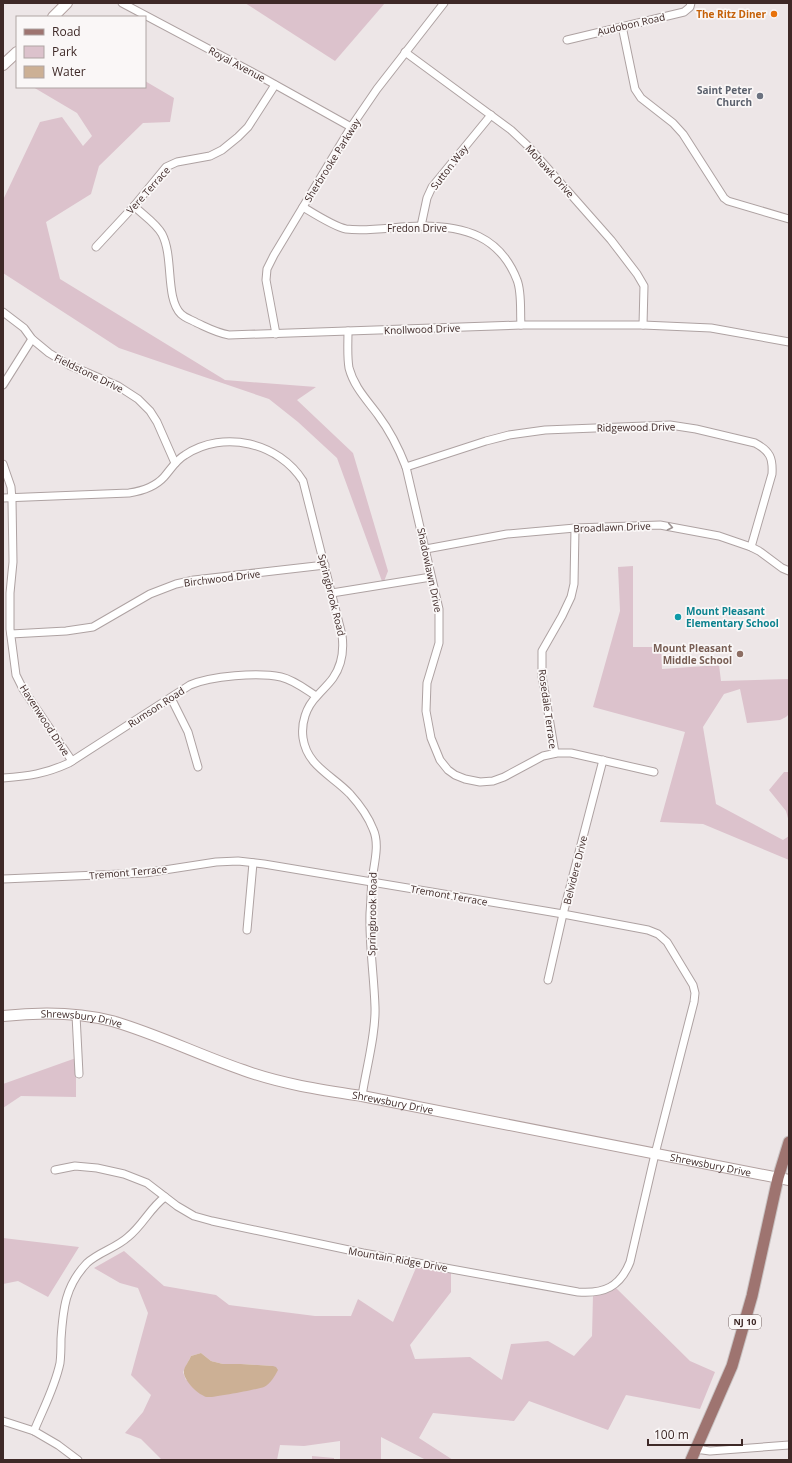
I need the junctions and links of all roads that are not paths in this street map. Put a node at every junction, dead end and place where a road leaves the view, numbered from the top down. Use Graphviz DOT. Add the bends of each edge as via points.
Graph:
graph roads {
  1 [pos="67,3"];
  2 [pos="122,3"];
  3 [pos="444,3"];
  4 [pos="691,3"];
  5 [pos="54,16"];
  6 [pos="622,26"];
  7 [pos="567,40"];
  8 [pos="406,52"];
  9 [pos="16,53"];
  10 [pos="3,66"];
  11 [pos="275,85"];
  12 [pos="491,115"];
  13 [pos="351,127"];
  14 [pos="134,206"];
  15 [pos="303,207"];
  16 [pos="789,219"];
  17 [pos="421,226"];
  18 [pos="96,247"];
  19 [pos="3,312"];
  20 [pos="521,325"];
  21 [pos="644,325"];
  22 [pos="348,331"];
  23 [pos="276,334"];
  24 [pos="32,339"];
  25 [pos="789,342"];
  26 [pos="3,385"];
  27 [pos="175,463"];
  28 [pos="3,464"];
  29 [pos="406,467"];
  30 [pos="3,498"];
  31 [pos="12,498"];
  32 [pos="575,528"];
  33 [pos="751,547"];
  34 [pos="426,549"];
  35 [pos="325,565"];
  36 [pos="789,571"];
  37 [pos="431,576"];
  38 [pos="332,593"];
  39 [pos="11,634"];
  40 [pos="316,696"];
  41 [pos="171,698"];
  42 [pos="555,753"];
  43 [pos="603,760"];
  44 [pos="72,761"];
  45 [pos="198,767"];
  46 [pos="654,772"];
  47 [pos="3,778"];
  48 [pos="254,862"];
  49 [pos="3,879"];
  50 [pos="372,882"];
  51 [pos="563,914"];
  52 [pos="247,930"];
  53 [pos="548,980"];
  54 [pos="76,1015"];
  55 [pos="3,1016"];
  56 [pos="79,1074"];
  57 [pos="362,1096"];
  58 [pos="789,1142"];
  59 [pos="655,1154"];
  60 [pos="55,1170"];
  61 [pos="784,1179"];
  62 [pos="165,1197"];
  63 [pos="3,1421"];
  64 [pos="34,1431"];
  65 [pos="789,1446"];
  66 [pos="695,1449"];
  67 [pos="78,1460"];
  68 [pos="691,1460"];
  1 -- 5 [label="main road"];
  2 -- 11 [label="street, Royal Avenue"];
  3 -- 8 [label="street, Sherbrooke Parkway"];
  4 -- 6 [label="street, Audobon Road" via="684,12"];
  6 -- 7 [label="street, Audobon Road"];
  6 -- 16 [label="street" via="637,93 673,123 724,198"];
  8 -- 12 [label="street, Mohawk Drive"];
  8 -- 13 [label="street, Sherbrooke Parkway" via="377,88"];
  9 -- 10 [label="main road"];
  11 -- 13 [label="street, Royal Avenue"];
  11 -- 14 [label="street, Vere Terrace" via="248,127 238,137 210,156 177,162 166,167"];
  12 -- 17 [label="street, Sutton Way" via="432,188 427,198"];
  12 -- 21 [label="street, Mohawk Drive" via="528,146 611,240 637,274 644,286"];
  13 -- 15 [label="street, Sherbrooke Parkway"];
  14 -- 18 [label="street, Vere Terrace"];
  14 -- 23 [label="street, Knollwood Drive" via="156,226 164,238 168,250 172,295 181,314 217,333"];
  15 -- 17 [label="street, Fredon Drive" via="345,229"];
  15 -- 23 [label="street, Sherbrooke Parkway" via="267,269 266,280"];
  17 -- 20 [label="street, Fredon Drive" via="451,227 485,238 506,259 518,281"];
  19 -- 24 [label="street, Fieldstone Drive" via="24,328"];
  20 -- 21 [label="street, Knollwood Drive"];
  20 -- 22 [label="street, Knollwood Drive"];
  21 -- 25 [label="street, Knollwood Drive" via="711,328"];
  22 -- 23 [label="street, Knollwood Drive"];
  22 -- 29 [label="street, Shadowlawn Drive" via="348,354 354,382 389,432"];
  24 -- 26 [label="street"];
  24 -- 27 [label="street, Fieldstone Drive" via="69,365 118,386 138,399 157,422"];
  27 -- 31 [label="street, Springbrook Road" via="156,484 142,491"];
  27 -- 35 [label="street, Springbrook Road" via="197,448 229,440 259,446 278,456 297,472 303,481"];
  28 -- 31 [label="street, Havenwood Drive"];
  29 -- 33 [label="street, Ridgewood Drive" via="486,441 545,430 670,425 696,429 755,443 770,454 772,474"];
  29 -- 34 [label="street, Shadowlawn Drive"];
  30 -- 31 [label="street, Springbrook Road"];
  31 -- 39 [label="street, Havenwood Drive"];
  32 -- 33 [label="street, Broadlawn Drive, one-way" via="660,525 719,536"];
  32 -- 34 [label="street, Broadlawn Drive" via="507,534"];
  32 -- 42 [label="street, Rosedale Terrace" via="574,584 562,616 542,650 542,676"];
  33 -- 36 [label="street, Broadlawn Drive"];
  34 -- 37 [label="street, Shadowlawn Drive"];
  35 -- 38 [label="street, Springbrook Road"];
  35 -- 39 [label="street, Birchwood Drive" via="194,580 150,594 93,627"];
  37 -- 38 [label="street"];
  37 -- 42 [label="street, Shadowlawn Drive" via="440,625 439,643 427,683 426,711 431,738 440,760 455,775 480,782 504,777 543,756"];
  38 -- 40 [label="street, Springbrook Road" via="342,635 342,654 334,677"];
  39 -- 44 [label="street, Havenwood Drive" via="16,675"];
  40 -- 41 [label="street, Rumson Road" via="293,681 281,677 248,675 197,682"];
  40 -- 50 [label="street, Springbrook Road" via="304,720 302,731 305,747 316,766 349,793 368,819 376,839"];
  41 -- 44 [label="street, Rumson Road"];
  41 -- 45 [label="street" via="188,732"];
  42 -- 43 [label="street, Shadowlawn Drive" via="571,753"];
  43 -- 46 [label="street, Shadowlawn Drive"];
  43 -- 51 [label="street, Belvidere Drive"];
  44 -- 47 [label="street, Rumson Road" via="35,775"];
  48 -- 49 [label="street, Tremont Terrace" via="216,862 145,873"];
  48 -- 50 [label="street, Tremont Terrace"];
  48 -- 52 [label="street"];
  50 -- 51 [label="street, Tremont Terrace"];
  50 -- 57 [label="street, Springbrook Road" via="370,947 375,1008"];
  51 -- 53 [label="street, Belvidere Drive"];
  51 -- 59 [label="street, Tremont Terrace" via="658,934 667,942 694,985 694,1002"];
  54 -- 55 [label="main road, Shrewsbury Drive" via="33,1013"];
  54 -- 56 [label="street"];
  54 -- 57 [label="main road, Shrewsbury Drive" via="137,1029 213,1060 268,1078"];
  57 -- 59 [label="main road, Shrewsbury Drive"];
  58 -- 61 [label="main road, NJ 10"];
  59 -- 61 [label="main road, Shrewsbury Drive"];
  59 -- 62 [label="street, Mountain Ridge Drive" via="626,1272 614,1285 592,1293 363,1253 212,1221 194,1216"];
  60 -- 62 [label="street, Mountain Ridge Drive" via="75,1166 124,1174 147,1183"];
  61 -- 66 [label="main road, NJ 10" via="732,1366"];
  62 -- 64 [label="street" via="158,1202 139,1228 116,1246 96,1256 74,1281 66,1300 56,1381"];
  63 -- 64 [label="street"];
  64 -- 67 [label="street"];
  65 -- 66 [label="street" via="710,1451"];
  66 -- 68 [label="main road, NJ 10"];
}
